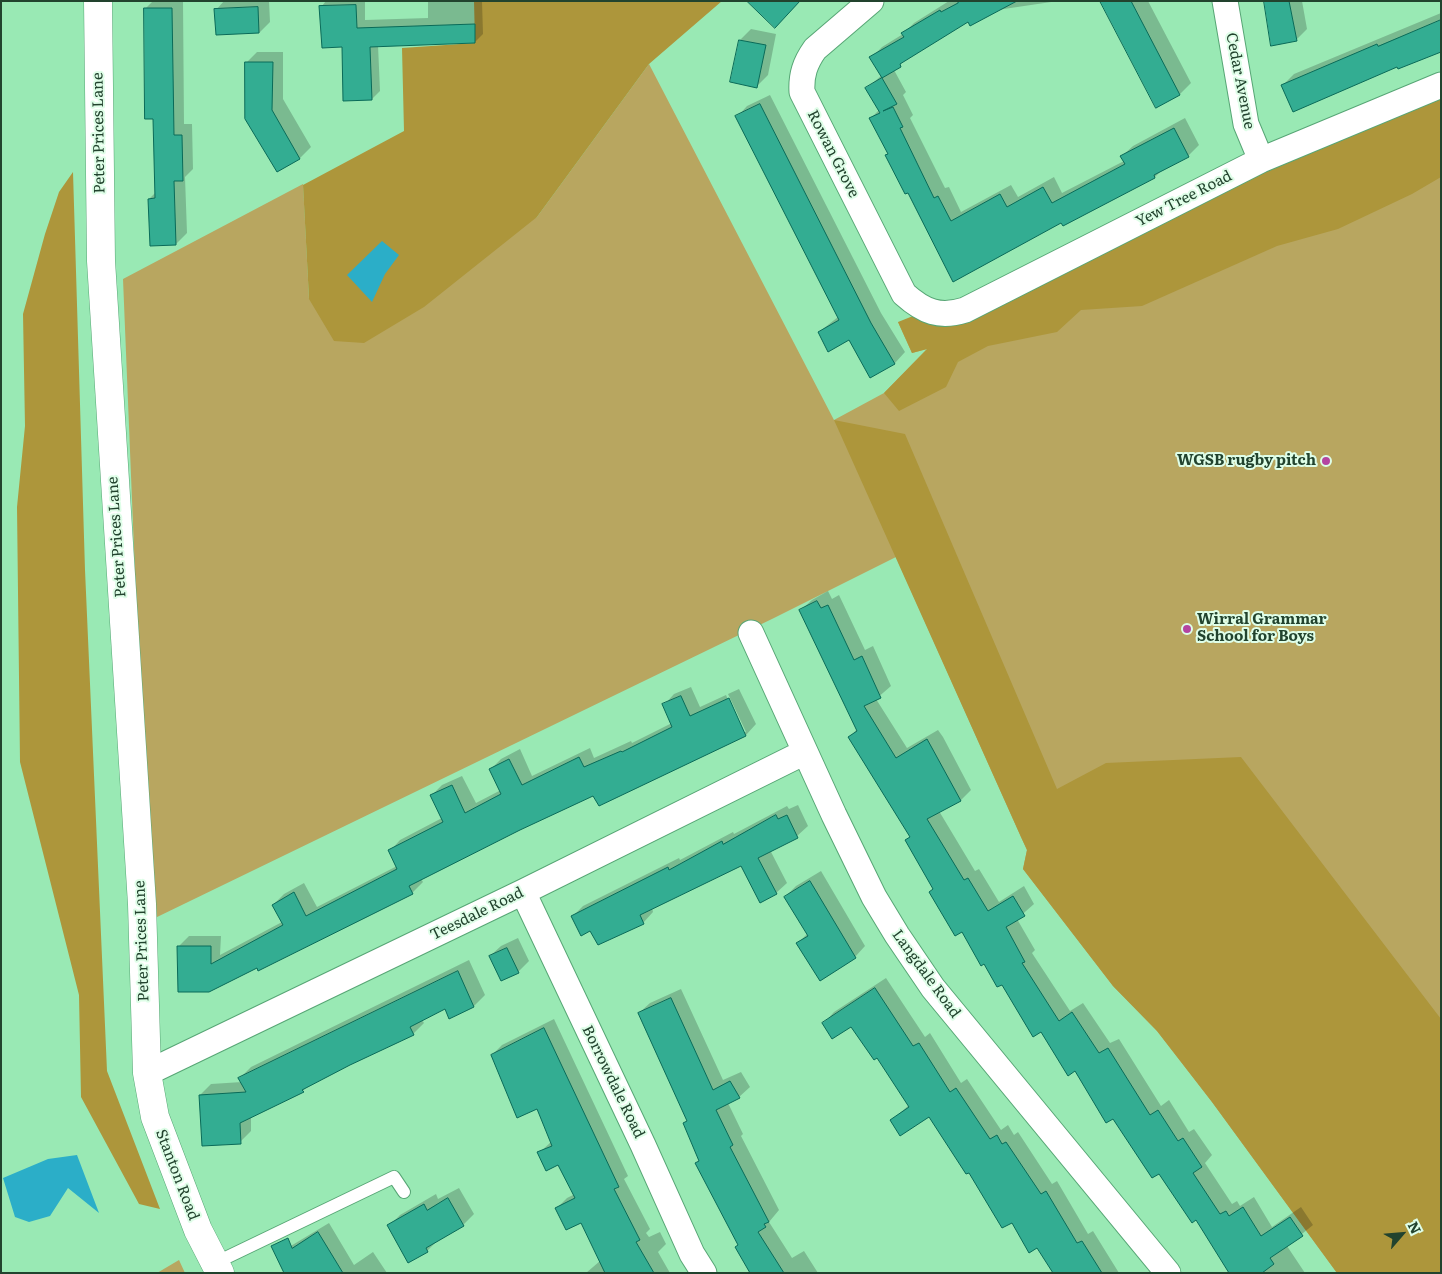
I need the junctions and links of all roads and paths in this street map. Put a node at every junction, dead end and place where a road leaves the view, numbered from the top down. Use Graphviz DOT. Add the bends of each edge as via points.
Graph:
graph roads {
  1 [pos="98,1"];
  2 [pos="871,1"];
  3 [pos="1225,1"];
  4 [pos="1441,85"];
  5 [pos="1261,160"];
  6 [pos="932,312"];
  7 [pos="751,633"];
  8 [pos="805,752"];
  9 [pos="523,892"];
  10 [pos="147,1072"];
  11 [pos="404,1192"];
  12 [pos="218,1268"];
  13 [pos="704,1273"];
  14 [pos="1168,1273"];
  1 -- 10 [label="street, Peter Prices Lane" via="101,261 142,904"];
  2 -- 6 [label="street, Rowan Grove" via="808,58 801,78 802,92 904,294"];
  3 -- 5 [label="street, Cedar Avenue" via="1246,124"];
  4 -- 5 [label="street, Yew Tree Road"];
  5 -- 6 [label="street, Yew Tree Road" via="965,310 948,316"];
  7 -- 8 [label="street, Langdale Road"];
  8 -- 9 [label="street, Teesdale Road"];
  8 -- 14 [label="street, Langdale Road" via="874,897 933,988"];
  9 -- 10 [label="street, Teesdale Road"];
  9 -- 13 [label="street, Borrowdale Road" via="692,1254"];
  10 -- 12 [label="street, Stanton Road" via="155,1117 198,1230"];
  11 -- 12 [label="lane" via="394,1177"];
}
